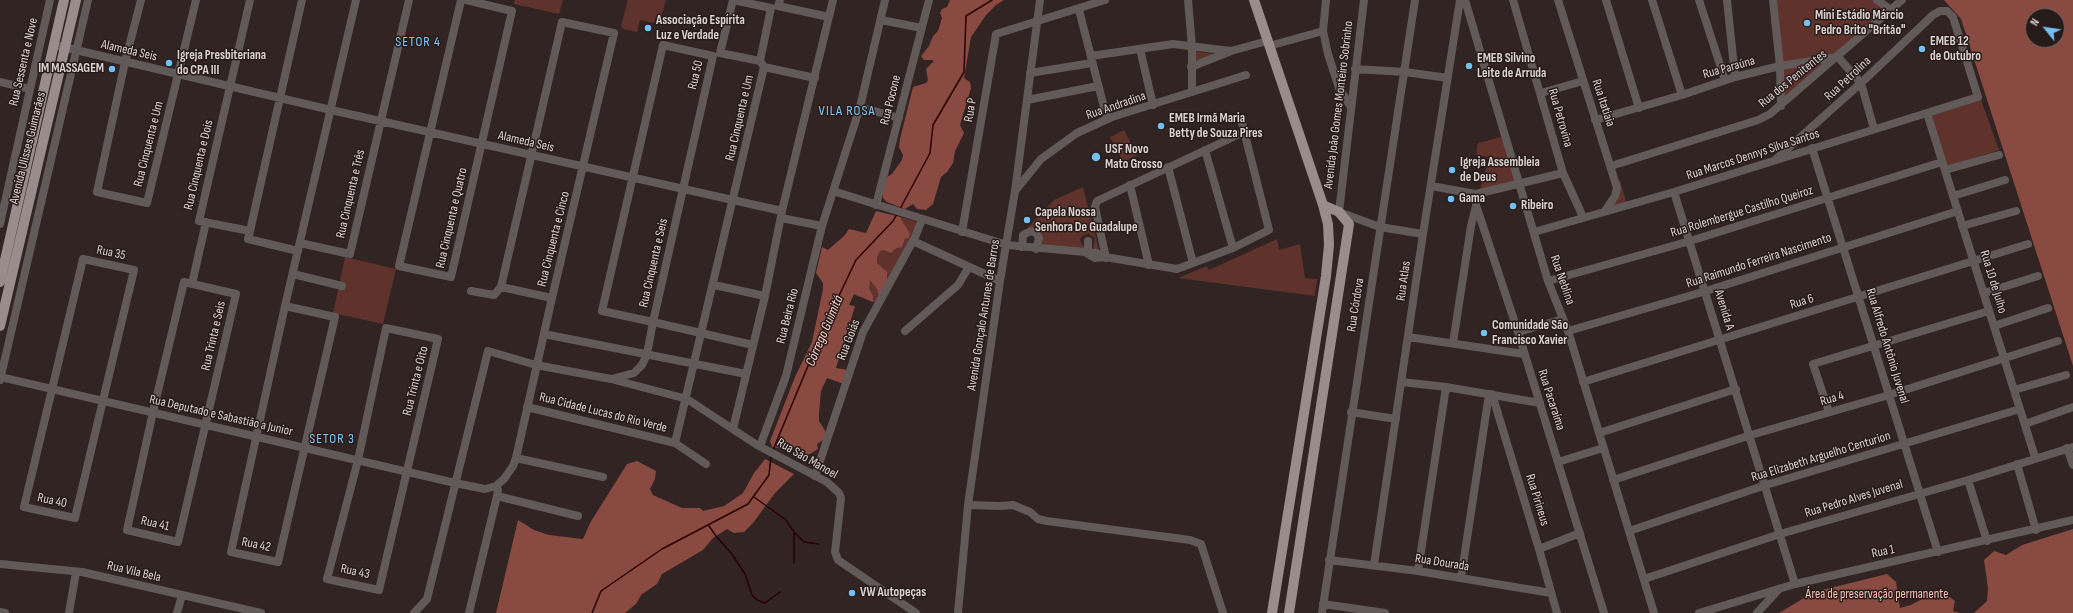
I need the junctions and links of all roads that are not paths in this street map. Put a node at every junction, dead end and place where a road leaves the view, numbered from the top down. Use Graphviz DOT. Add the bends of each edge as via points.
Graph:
graph roads {
  1 [pos="50,0"];
  2 [pos="64,0"];
  3 [pos="76,0"];
  4 [pos="88,0"];
  5 [pos="141,0"];
  6 [pos="196,0"];
  7 [pos="250,0"];
  8 [pos="302,0"];
  9 [pos="356,0"];
  10 [pos="408,0"];
  11 [pos="461,0"];
  12 [pos="466,0"];
  13 [pos="780,0"];
  14 [pos="833,0"];
  15 [pos="885,0"];
  16 [pos="929,0"];
  17 [pos="1040,0"];
  18 [pos="1105,0"];
  19 [pos="1188,0"];
  20 [pos="1254,0"];
  21 [pos="1326,0"];
  22 [pos="1364,0"];
  23 [pos="1415,0"];
  24 [pos="1460,0"];
  25 [pos="1465,0"];
  26 [pos="1513,0"];
  27 [pos="1558,0"];
  28 [pos="1606,0"];
  29 [pos="1652,0"];
  30 [pos="1699,0"];
  31 [pos="1727,0"];
  32 [pos="1773,0"];
  33 [pos="1877,0"];
  34 [pos="1902,0"];
  35 [pos="1097,2"];
  36 [pos="1079,10"];
  37 [pos="1891,10"];
  38 [pos="829,17"];
  39 [pos="881,20"];
  40 [pos="1038,22"];
  41 [pos="922,28"];
  42 [pos="1324,31"];
  43 [pos="1268,43"];
  44 [pos="54,45"];
  45 [pos="1192,46"];
  46 [pos="64,48"];
  47 [pos="1140,49"];
  48 [pos="76,51"];
  49 [pos="1230,52"];
  50 [pos="1838,57"];
  51 [pos="1092,59"];
  52 [pos="125,62"];
  53 [pos="762,64"];
  54 [pos="1780,66"];
  55 [pos="1191,67"];
  56 [pos="1355,69"];
  57 [pos="1404,72"];
  58 [pos="1030,73"];
  59 [pos="179,75"];
  60 [pos="1246,75"];
  61 [pos="1735,76"];
  62 [pos="815,78"];
  63 [pos="1448,78"];
  64 [pos="1725,80"];
  65 [pos="1583,81"];
  66 [pos="0,82"];
  67 [pos="1861,83"];
  68 [pos="1098,86"];
  69 [pos="229,87"];
  70 [pos="30,89"];
  71 [pos="1192,92"];
  72 [pos="1540,93"];
  73 [pos="1682,94"];
  74 [pos="1978,97"];
  75 [pos="280,98"];
  76 [pos="1027,100"];
  77 [pos="1153,105"];
  78 [pos="1781,106"];
  79 [pos="1351,107"];
  80 [pos="860,108"];
  81 [pos="1639,108"];
  82 [pos="331,110"];
  83 [pos="1927,113"];
  84 [pos="899,118"];
  85 [pos="1107,119"];
  86 [pos="1241,119"];
  87 [pos="1595,120"];
  88 [pos="380,121"];
  89 [pos="1874,129"];
  90 [pos="1244,132"];
  91 [pos="431,133"];
  92 [pos="482,144"];
  93 [pos="1812,148"];
  94 [pos="1205,150"];
  95 [pos="1999,155"];
  96 [pos="531,156"];
  97 [pos="1776,159"];
  98 [pos="1611,166"];
  99 [pos="1944,166"];
  100 [pos="1168,167"];
  101 [pos="583,168"];
  102 [pos="1563,173"];
  103 [pos="632,179"];
  104 [pos="2005,180"];
  105 [pos="1521,184"];
  106 [pos="1130,185"];
  107 [pos="1431,186"];
  108 [pos="683,190"];
  109 [pos="834,191"];
  110 [pos="1015,191"];
  111 [pos="1674,192"];
  112 [pos="1476,194"];
  113 [pos="1953,196"];
  114 [pos="1827,199"];
  115 [pos="734,201"];
  116 [pos="876,205"];
  117 [pos="1323,205"];
  118 [pos="1476,205"];
  119 [pos="1605,211"];
  120 [pos="1958,211"];
  121 [pos="2016,211"];
  122 [pos="1339,212"];
  123 [pos="781,215"];
  124 [pos="1583,217"];
  125 [pos="922,220"];
  126 [pos="206,222"];
  127 [pos="0,224"];
  128 [pos="1328,224"];
  129 [pos="822,226"];
  130 [pos="1962,226"];
  131 [pos="1380,227"];
  132 [pos="250,231"];
  133 [pos="962,232"];
  134 [pos="1534,232"];
  135 [pos="1423,234"];
  136 [pos="912,241"];
  137 [pos="1088,241"];
  138 [pos="1690,241"];
  139 [pos="2028,244"];
  140 [pos="1007,245"];
  141 [pos="299,247"];
  142 [pos="1022,247"];
  143 [pos="1843,247"];
  144 [pos="1233,248"];
  145 [pos="1036,249"];
  146 [pos="1088,254"];
  147 [pos="7,257"];
  148 [pos="1105,257"];
  149 [pos="1973,260"];
  150 [pos="1194,263"];
  151 [pos="1149,265"];
  152 [pos="969,267"];
  153 [pos="293,274"];
  154 [pos="2038,276"];
  155 [pos="1000,280"];
  156 [pos="1548,281"];
  157 [pos="0,282"];
  158 [pos="192,284"];
  159 [pos="714,285"];
  160 [pos="342,286"];
  161 [pos="501,287"];
  162 [pos="471,291"];
  163 [pos="1706,291"];
  164 [pos="1984,293"];
  165 [pos="765,296"];
  166 [pos="1860,297"];
  167 [pos="552,298"];
  168 [pos="285,306"];
  169 [pos="2048,308"];
  170 [pos="1989,311"];
  171 [pos="1562,319"];
  172 [pos="653,322"];
  173 [pos="0,326"];
  174 [pos="1994,326"];
  175 [pos="906,331"];
  176 [pos="1568,331"];
  177 [pos="1518,332"];
  178 [pos="702,333"];
  179 [pos="544,334"];
  180 [pos="1408,338"];
  181 [pos="1721,340"];
  182 [pos="2058,341"];
  183 [pos="1453,343"];
  184 [pos="753,345"];
  185 [pos="1874,347"];
  186 [pos="647,354"];
  187 [pos="1524,354"];
  188 [pos="2004,358"];
  189 [pos="695,363"];
  190 [pos="536,365"];
  191 [pos="746,374"];
  192 [pos="2066,375"];
  193 [pos="0,378"];
  194 [pos="611,379"];
  195 [pos="1402,382"];
  196 [pos="1583,382"];
  197 [pos="1446,387"];
  198 [pos="52,389"];
  199 [pos="1736,389"];
  200 [pos="2014,390"];
  201 [pos="1490,394"];
  202 [pos="1889,395"];
  203 [pos="687,399"];
  204 [pos="103,401"];
  205 [pos="1540,402"];
  206 [pos="527,406"];
  207 [pos="2073,407"];
  208 [pos="2020,409"];
  209 [pos="152,412"];
  210 [pos="1351,412"];
  211 [pos="1829,412"];
  212 [pos="1396,419"];
  213 [pos="2025,424"];
  214 [pos="206,425"];
  215 [pos="733,429"];
  216 [pos="1599,433"];
  217 [pos="1750,435"];
  218 [pos="256,436"];
  219 [pos="675,443"];
  220 [pos="1905,444"];
  221 [pos="760,446"];
  222 [pos="304,448"];
  223 [pos="1603,448"];
  224 [pos="2070,448"];
  225 [pos="2035,457"];
  226 [pos="516,458"];
  227 [pos="358,460"];
  228 [pos="1558,462"];
  229 [pos="706,464"];
  230 [pos="2017,464"];
  231 [pos="2073,465"];
  232 [pos="407,471"];
  233 [pos="815,476"];
  234 [pos="603,477"];
  235 [pos="1614,480"];
  236 [pos="1968,480"];
  237 [pos="455,483"];
  238 [pos="1766,485"];
  239 [pos="496,486"];
  240 [pos="1919,492"];
  241 [pos="497,496"];
  242 [pos="968,505"];
  243 [pos="578,516"];
  244 [pos="2073,520"];
  245 [pos="2036,530"];
  246 [pos="1629,531"];
  247 [pos="1580,533"];
  248 [pos="1780,534"];
  249 [pos="1987,541"];
  250 [pos="1539,549"];
  251 [pos="1938,552"];
  252 [pos="1329,560"];
  253 [pos="0,564"];
  254 [pos="1374,565"];
  255 [pos="1418,571"];
  256 [pos="76,572"];
  257 [pos="1461,578"];
  258 [pos="1644,579"];
  259 [pos="1795,584"];
  260 [pos="1781,587"];
  261 [pos="1551,593"];
  262 [pos="182,595"];
  263 [pos="1323,609"];
  264 [pos="0,612"];
  265 [pos="1369,612"];
  266 [pos="1554,612"];
  267 [pos="5,613"];
  268 [pos="69,613"];
  269 [pos="177,613"];
  270 [pos="261,613"];
  271 [pos="414,613"];
  272 [pos="469,613"];
  273 [pos="916,613"];
  274 [pos="958,613"];
  275 [pos="1222,613"];
  276 [pos="1272,613"];
  277 [pos="1289,613"];
  278 [pos="1385,613"];
  279 [pos="1604,613"];
  280 [pos="1654,613"];
  281 [pos="1699,613"];
  282 [pos="1757,613"];
  1 -- 70 [label="street, Rua Sessenta e Nove"];
  2 -- 44 [label="main road, Avenida Ulisses Guimarães"];
  3 -- 46 [label="main road, Avenida Ulisses Guimarães"];
  4 -- 48 [label="street"];
  5 -- 52 [label="street"];
  6 -- 59 [label="street"];
  7 -- 69 [label="street"];
  8 -- 75 [label="street"];
  9 -- 82 [label="street"];
  10 -- 88 [label="street"];
  11 -- 91 [label="street"];
  12 -- 92 [label="street" via="512,11"];
  13 -- 38 [label="street" via="778,6"];
  14 -- 38 [label="street"];
  15 -- 39 [label="street, Rua Beira Rio"];
  16 -- 41 [label="street, Rua Pocone"];
  17 -- 40 [label="street, Avenida Gonçalo Antunes de Barros"];
  18 -- 35 [label="street"];
  19 -- 45 [label="street"];
  20 -- 43 [label="main road"];
  21 -- 42 [label="street"];
  22 -- 56 [label="street, Avenida João Gomes Monteiro Sobrinho"];
  23 -- 57 [label="street, Rua Córdova"];
  24 -- 63 [label="street, Rua Atlas"];
  25 -- 105 [label="street, Rua Neblina"];
  26 -- 72 [label="street, Rua Petrovina"];
  27 -- 65 [label="street, Rua Itatiaia"];
  28 -- 81 [label="street"];
  29 -- 73 [label="street"];
  30 -- 64 [label="street"];
  31 -- 61 [label="street"];
  32 -- 54 [label="street"];
  33 -- 37 [label="street"];
  34 -- 37 [label="street, Rua dos Penitentes"];
  35 -- 36 [label="street"];
  36 -- 40 [label="street"];
  36 -- 51 [label="street"];
  37 -- 50 [label="street, Rua dos Penitentes"];
  38 -- 62 [label="street"];
  39 -- 41 [label="street"];
  39 -- 80 [label="street, Rua Beira Rio"];
  40 -- 58 [label="street, Avenida Gonçalo Antunes de Barros"];
  40 -- 133 [label="street, Rua P" via="996,34"];
  41 -- 84 [label="street, Rua Pocone"];
  42 -- 43 [label="street"];
  42 -- 79 [label="street" via="1339,88"];
  43 -- 49 [label="street"];
  43 -- 117 [label="main road"];
  44 -- 46 [label="street, Alameda Seis"];
  44 -- 147 [label="main road, Avenida Ulisses Guimarães"];
  45 -- 47 [label="street" via="1173,44"];
  45 -- 49 [label="street"];
  45 -- 55 [label="street"];
  46 -- 48 [label="street, Alameda Seis"];
  46 -- 147 [label="main road, Avenida Ulisses Guimarães"];
  47 -- 51 [label="street"];
  47 -- 77 [label="street"];
  48 -- 52 [label="street, Alameda Seis"];
  48 -- 193 [label="street"];
  49 -- 55 [label="street"];
  50 -- 54 [label="street, Rua Paraúna"];
  50 -- 67 [label="street"];
  50 -- 78 [label="street, Rua dos Penitentes"];
  51 -- 58 [label="street"];
  51 -- 68 [label="street"];
  52 -- 59 [label="street, Alameda Seis"];
  52 -- 59 [label="street, Rua Cinquenta e Um" via="97,192 147,203"];
  53 -- 53 [label="street" via="771,8 733,0 720,53"];
  53 -- 62 [label="street, Rua Cinquenta e Um"];
  53 -- 115 [label="street, Rua Cinquenta e Um"];
  54 -- 61 [label="street, Rua Paraúna"];
  54 -- 78 [label="street"];
  55 -- 71 [label="street"];
  56 -- 57 [label="street"];
  56 -- 79 [label="street, Avenida João Gomes Monteiro Sobrinho"];
  57 -- 63 [label="street"];
  57 -- 131 [label="street, Rua Córdova"];
  58 -- 76 [label="street, Avenida Gonçalo Antunes de Barros"];
  59 -- 69 [label="street, Alameda Seis"];
  60 -- 71 [label="street, Rua Andradina"];
  61 -- 64 [label="street, Rua Paraúna"];
  62 -- 123 [label="street"];
  63 -- 107 [label="street, Rua Atlas"];
  64 -- 73 [label="street, Rua Paraúna"];
  65 -- 72 [label="street"];
  65 -- 87 [label="street, Rua Itatiaia"];
  66 -- 70 [label="street"];
  67 -- 74 [label="street, Rua Petrolina" via="1933,15 1947,11 1953,17"];
  67 -- 89 [label="street"];
  67 -- 97 [label="street, Rua Petrolina"];
  68 -- 76 [label="street"];
  68 -- 85 [label="street"];
  69 -- 75 [label="street, Alameda Seis"];
  69 -- 126 [label="street, Rua Cinquenta e Dois" via="199,221"];
  70 -- 127 [label="street, Rua Sessenta e Nove"];
  71 -- 77 [label="street, Rua Andradina"];
  72 -- 102 [label="street, Rua Petrovina"];
  73 -- 81 [label="street, Rua Paraúna"];
  74 -- 83 [label="street, Rua Marcos Dennys Silva Santos"];
  75 -- 82 [label="street, Alameda Seis"];
  75 -- 132 [label="street"];
  76 -- 110 [label="street, Avenida Gonçalo Antunes de Barros"];
  77 -- 85 [label="street, Rua Andradina"];
  78 -- 98 [label="street, Rua dos Penitentes" via="1758,120"];
  79 -- 122 [label="street, Avenida João Gomes Monteiro Sobrinho"];
  80 -- 84 [label="street"];
  80 -- 109 [label="street, Rua Beira Rio"];
  81 -- 87 [label="street, Rua Paraúna"];
  82 -- 88 [label="street, Alameda Seis"];
  82 -- 141 [label="street"];
  83 -- 89 [label="street, Rua Marcos Dennys Silva Santos"];
  83 -- 99 [label="street, Rua 10 de Julho"];
  84 -- 116 [label="street, Rua Pocone"];
  85 -- 110 [label="street, Rua Andradina" via="1077,133 1041,159"];
  86 -- 90 [label="street"];
  87 -- 98 [label="street, Rua Itatiaia"];
  88 -- 91 [label="street, Alameda Seis"];
  88 -- 141 [label="street, Rua Cinquenta e Três" via="350,254"];
  89 -- 93 [label="street, Rua Marcos Dennys Silva Santos"];
  90 -- 94 [label="street"];
  90 -- 144 [label="street" via="1269,230"];
  91 -- 92 [label="street, Alameda Seis"];
  91 -- 92 [label="street, Rua Cinquenta e Quatro" via="399,266 451,277"];
  92 -- 96 [label="street, Alameda Seis"];
  93 -- 97 [label="street, Rua Marcos Dennys Silva Santos"];
  93 -- 114 [label="street, Rua Alfredo Antônio Juvenal"];
  94 -- 100 [label="street"];
  94 -- 144 [label="street"];
  95 -- 99 [label="street"];
  96 -- 101 [label="street, Alameda Seis"];
  96 -- 101 [label="street, Rua Cinquenta e Cinco" via="562,22 614,33"];
  96 -- 161 [label="street"];
  97 -- 111 [label="street, Rua Marcos Dennys Silva Santos"];
  98 -- 119 [label="street, Rua Itatiaia" via="1616,192"];
  99 -- 113 [label="street, Rua 10 de Julho"];
  99 -- 114 [label="street, Rua Rolembergue Castilho Queiroz"];
  100 -- 106 [label="street"];
  100 -- 150 [label="street"];
  101 -- 103 [label="street, Alameda Seis"];
  101 -- 167 [label="street, Rua Cinquenta e Cinco"];
  102 -- 105 [label="street"];
  102 -- 124 [label="street, Rua Petrovina"];
  103 -- 108 [label="street, Alameda Seis"];
  103 -- 108 [label="street, Rua 50" via="663,45 713,56"];
  103 -- 172 [label="street, Rua Cinquenta e Seis" via="602,311"];
  104 -- 113 [label="street"];
  105 -- 112 [label="street"];
  105 -- 134 [label="street, Rua Neblina"];
  106 -- 148 [label="street" via="1100,199 1095,205"];
  106 -- 151 [label="street"];
  107 -- 112 [label="street"];
  107 -- 135 [label="street, Rua Atlas"];
  108 -- 115 [label="street, Alameda Seis"];
  108 -- 172 [label="street, Rua Cinquenta e Seis"];
  109 -- 116 [label="street"];
  109 -- 129 [label="street, Rua Beira Rio"];
  110 -- 140 [label="street, Avenida Gonçalo Antunes de Barros"];
  111 -- 119 [label="street, Rua Marcos Dennys Silva Santos"];
  111 -- 138 [label="street, Avenida A"];
  112 -- 118 [label="street, Rua Pacaraíma"];
  113 -- 120 [label="street, Rua 10 de Julho"];
  114 -- 138 [label="street, Rua Rolembergue Castilho Queiroz"];
  114 -- 143 [label="street, Rua Alfredo Antônio Juvenal"];
  115 -- 123 [label="street, Alameda Seis"];
  115 -- 159 [label="street"];
  116 -- 125 [label="street"];
  117 -- 122 [label="main road"];
  117 -- 128 [label="main road"];
  118 -- 177 [label="street, Rua Pacaraíma"];
  118 -- 183 [label="street"];
  119 -- 124 [label="street, Rua Marcos Dennys Silva Santos"];
  120 -- 130 [label="street, Rua 10 de Julho"];
  120 -- 143 [label="street, Rua Raimundo Ferreira Nascimento"];
  121 -- 130 [label="street"];
  122 -- 128 [label="main road" via="1332,216"];
  122 -- 131 [label="street"];
  122 -- 277 [label="main road" via="1350,224"];
  123 -- 129 [label="street, Alameda Seis"];
  123 -- 165 [label="street"];
  124 -- 134 [label="street, Rua Marcos Dennys Silva Santos"];
  125 -- 133 [label="street"];
  125 -- 136 [label="street, Rua Goiás"];
  126 -- 132 [label="street, Rua Cinquenta e Dois"];
  126 -- 158 [label="street"];
  128 -- 276 [label="main road" via="1329,257"];
  129 -- 221 [label="street, Rua Beira Rio" via="786,376"];
  130 -- 149 [label="street, Rua 10 de Julho"];
  131 -- 135 [label="street"];
  131 -- 210 [label="street, Rua Córdova"];
  132 -- 141 [label="street" via="248,239"];
  133 -- 140 [label="street"];
  134 -- 156 [label="street, Rua Neblina"];
  135 -- 180 [label="street, Rua Atlas"];
  136 -- 152 [label="street"];
  136 -- 233 [label="street, Rua Goiás" via="863,332"];
  137 -- 146 [label="street"];
  138 -- 156 [label="street, Rua Rolembergue Castilho Queiroz"];
  138 -- 163 [label="street, Avenida A"];
  139 -- 149 [label="street, Rua 6"];
  140 -- 142 [label="street"];
  140 -- 155 [label="street, Avenida Gonçalo Antunes de Barros"];
  141 -- 153 [label="street"];
  142 -- 145 [label="street"];
  142 -- 145 [label="street" via="1023,235 1031,231 1039,238"];
  143 -- 163 [label="street, Rua Raimundo Ferreira Nascimento"];
  143 -- 166 [label="street, Rua Alfredo Antônio Juvenal"];
  144 -- 150 [label="street"];
  145 -- 146 [label="street"];
  146 -- 148 [label="street" via="1095,258"];
  147 -- 157 [label="main road, Avenida Ulisses Guimarães"];
  147 -- 173 [label="main road, Avenida Ulisses Guimarães"];
  148 -- 151 [label="street"];
  149 -- 164 [label="street, Rua 10 de Julho"];
  149 -- 166 [label="street, Rua 6"];
  150 -- 151 [label="street" via="1177,269"];
  152 -- 155 [label="street"];
  152 -- 175 [label="street" via="958,285"];
  153 -- 160 [label="street"];
  153 -- 168 [label="street"];
  154 -- 164 [label="street"];
  155 -- 242 [label="street, Avenida Gonçalo Antunes de Barros"];
  156 -- 171 [label="street, Rua Neblina"];
  158 -- 209 [label="street" via="184,282"];
  158 -- 214 [label="street, Rua Trinta e Seis" via="236,294"];
  159 -- 165 [label="street"];
  159 -- 178 [label="street"];
  161 -- 162 [label="street" via="494,295"];
  161 -- 167 [label="street, Rua Cinquenta e Cinco"];
  163 -- 176 [label="street, Rua Raimundo Ferreira Nascimento"];
  163 -- 181 [label="street, Avenida A"];
  164 -- 170 [label="street, Rua 10 de Julho"];
  165 -- 184 [label="street"];
  166 -- 181 [label="street, Rua 6"];
  166 -- 185 [label="street, Rua Alfredo Antônio Juvenal"];
  167 -- 179 [label="street"];
  168 -- 218 [label="street"];
  168 -- 222 [label="street" via="335,317"];
  169 -- 174 [label="street"];
  170 -- 174 [label="street, Rua 10 de Julho"];
  170 -- 185 [label="street"];
  171 -- 176 [label="street, Rua Neblina"];
  171 -- 177 [label="street"];
  172 -- 178 [label="street"];
  172 -- 186 [label="street"];
  174 -- 188 [label="street, Rua 10 de Julho"];
  176 -- 196 [label="street, Rua Neblina"];
  177 -- 187 [label="street, Rua Pacaraíma"];
  178 -- 184 [label="street"];
  178 -- 189 [label="street"];
  179 -- 186 [label="street"];
  179 -- 190 [label="street"];
  180 -- 183 [label="street"];
  180 -- 195 [label="street, Rua Atlas"];
  181 -- 196 [label="street, Rua 6"];
  181 -- 199 [label="street, Avenida A"];
  182 -- 188 [label="street, Rua 4"];
  183 -- 187 [label="street"];
  184 -- 191 [label="street"];
  185 -- 202 [label="street, Rua Alfredo Antônio Juvenal"];
  185 -- 211 [label="street" via="1813,364"];
  186 -- 189 [label="street"];
  186 -- 194 [label="street" via="642,365 634,373"];
  187 -- 205 [label="street, Rua Pacaraíma"];
  188 -- 200 [label="street, Rua 10 de Julho"];
  188 -- 202 [label="street, Rua 4"];
  189 -- 191 [label="street"];
  189 -- 203 [label="street"];
  190 -- 194 [label="street, Rua São Manoel"];
  190 -- 206 [label="street"];
  190 -- 237 [label="street, Rua São Manoel" via="488,351"];
  191 -- 215 [label="street"];
  192 -- 200 [label="street"];
  193 -- 198 [label="street, Rua Deputado e Sabastião a Junior"];
  194 -- 203 [label="street, Rua São Manoel"];
  195 -- 197 [label="street"];
  195 -- 212 [label="street, Rua Atlas"];
  196 -- 216 [label="street, Rua Neblina"];
  197 -- 201 [label="street"];
  197 -- 255 [label="street"];
  198 -- 204 [label="street, Rua Deputado e Sabastião a Junior"];
  198 -- 204 [label="street, Rua 40" via="24,507 75,518"];
  198 -- 204 [label="street, Rua 35" via="83,259 134,270"];
  199 -- 216 [label="street"];
  199 -- 217 [label="street, Avenida A"];
  200 -- 208 [label="street, Rua 10 de Julho"];
  201 -- 205 [label="street"];
  201 -- 250 [label="street, Rua Pirineus"];
  201 -- 257 [label="street"];
  202 -- 211 [label="street, Rua 4"];
  202 -- 220 [label="street, Rua Alfredo Antônio Juvenal"];
  203 -- 215 [label="street, Rua São Manoel"];
  203 -- 219 [label="street, Rua Cidade Lucas do Rio Verde"];
  204 -- 209 [label="street, Rua Deputado e Sabastião a Junior"];
  205 -- 228 [label="street, Rua Pacaraíma"];
  206 -- 219 [label="street, Rua Cidade Lucas do Rio Verde"];
  206 -- 226 [label="street"];
  207 -- 213 [label="street"];
  208 -- 213 [label="street, Rua 10 de Julho"];
  208 -- 220 [label="street, Rua Elizabeth Arguelho Centurion"];
  209 -- 214 [label="street, Rua Deputado e Sabastião a Junior"];
  209 -- 214 [label="street, Rua 41" via="127,530 178,542"];
  210 -- 212 [label="street"];
  210 -- 252 [label="street, Rua Córdova"];
  211 -- 217 [label="street, Rua 4"];
  212 -- 254 [label="street, Rua Atlas"];
  213 -- 225 [label="street, Rua 10 de Julho"];
  214 -- 218 [label="street, Rua Deputado e Sabastião a Junior"];
  215 -- 221 [label="street, Rua São Manoel"];
  216 -- 223 [label="street, Rua Neblina"];
  217 -- 235 [label="street, Rua 4"];
  217 -- 238 [label="street, Avenida A"];
  218 -- 222 [label="street, Rua Deputado e Sabastião a Junior"];
  218 -- 222 [label="street, Rua 42" via="231,552 278,562"];
  219 -- 229 [label="street"];
  220 -- 238 [label="street, Rua Elizabeth Arguelho Centurion"];
  220 -- 240 [label="street, Rua Alfredo Antônio Juvenal"];
  221 -- 233 [label="street, Rua São Manoel"];
  222 -- 227 [label="street, Rua Deputado e Sabastião a Junior"];
  223 -- 228 [label="street"];
  223 -- 235 [label="street, Rua Neblina"];
  224 -- 225 [label="street, Rua Pedro Alves Juvenal"];
  224 -- 231 [label="street"];
  225 -- 230 [label="street, Rua Pedro Alves Juvenal"];
  226 -- 234 [label="street"];
  226 -- 239 [label="street" via="510,472"];
  227 -- 232 [label="street, Rua Deputado e Sabastião a Junior"];
  227 -- 232 [label="street, Rua 43" via="327,579 379,590"];
  227 -- 232 [label="street, Rua Trinta e Oito" via="386,328 438,339"];
  228 -- 247 [label="street, Rua Pacaraíma"];
  230 -- 236 [label="street, Rua Pedro Alves Juvenal"];
  230 -- 245 [label="street"];
  232 -- 237 [label="street, Rua Deputado e Sabastião a Junior"];
  233 -- 273 [label="street, Rua São Manoel" via="833,486 841,498 835,552 838,560"];
  235 -- 246 [label="street, Rua Neblina"];
  236 -- 240 [label="street, Rua Pedro Alves Juvenal"];
  236 -- 249 [label="street"];
  237 -- 239 [label="street, Rua Deputado e Sabastião a Junior" via="480,489"];
  237 -- 271 [label="street" via="427,598"];
  238 -- 246 [label="street, Rua Elizabeth Arguelho Centurion"];
  238 -- 248 [label="street, Avenida A"];
  239 -- 241 [label="street"];
  240 -- 248 [label="street, Rua Pedro Alves Juvenal"];
  240 -- 251 [label="street, Rua Alfredo Antônio Juvenal"];
  241 -- 243 [label="street"];
  241 -- 272 [label="street"];
  242 -- 274 [label="street, Avenida Gonçalo Antunes de Barros"];
  242 -- 275 [label="street" via="1014,505 1030,512 1038,519 1047,521 1190,540 1201,544"];
  244 -- 245 [label="street, Rua 1"];
  245 -- 249 [label="street, Rua 1"];
  246 -- 258 [label="street, Rua Neblina"];
  247 -- 250 [label="street"];
  247 -- 279 [label="street, Rua Pacaraíma"];
  248 -- 258 [label="street, Rua Pedro Alves Juvenal"];
  248 -- 259 [label="street, Avenida A"];
  249 -- 251 [label="street, Rua 1"];
  250 -- 261 [label="street, Rua Pirineus"];
  251 -- 259 [label="street, Rua 1"];
  252 -- 254 [label="street, Rua Dourada"];
  252 -- 263 [label="street, Rua Córdova"];
  253 -- 256 [label="street, Rua Vila Bela"];
  254 -- 255 [label="street, Rua Dourada"];
  255 -- 257 [label="street, Rua Dourada"];
  256 -- 262 [label="street, Rua Vila Bela"];
  256 -- 268 [label="street"];
  257 -- 261 [label="street, Rua Dourada"];
  258 -- 280 [label="street, Rua Neblina"];
  259 -- 260 [label="street, Rua 1"];
  260 -- 281 [label="street, Rua 1"];
  260 -- 282 [label="street"];
  261 -- 266 [label="street, Rua Pirineus"];
  262 -- 269 [label="street"];
  262 -- 270 [label="street, Rua Vila Bela"];
  263 -- 265 [label="street"];
  264 -- 267 [label="street"];
  265 -- 278 [label="street"];
}
